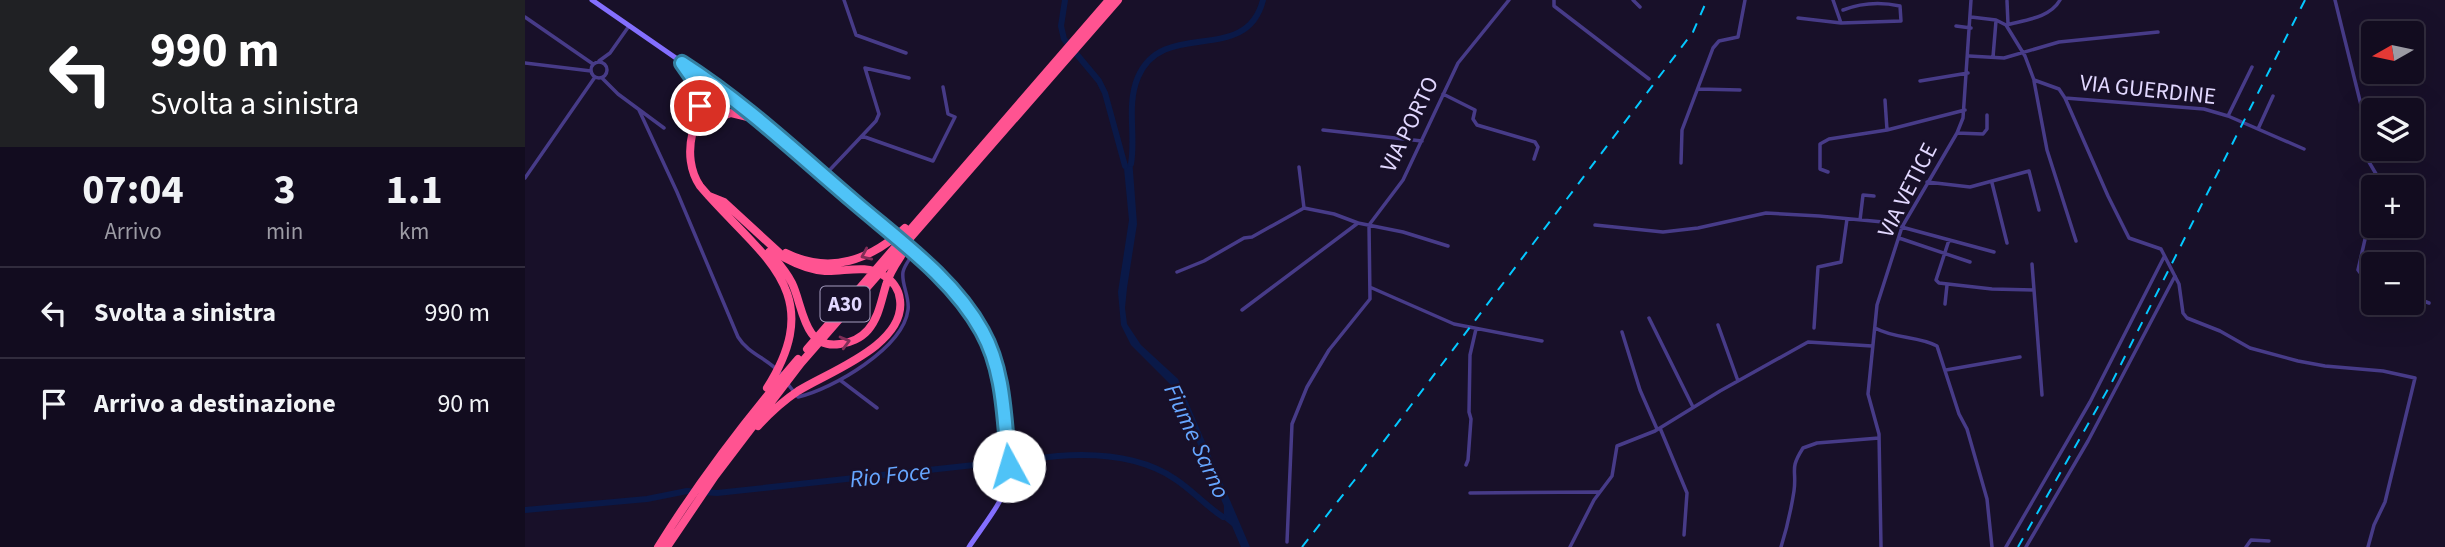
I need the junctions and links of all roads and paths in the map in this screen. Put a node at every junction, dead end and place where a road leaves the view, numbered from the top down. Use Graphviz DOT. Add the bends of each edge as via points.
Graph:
graph roads {
  1 [pos="592,0"];
  2 [pos="844,0"];
  3 [pos="1108,0"];
  4 [pos="1118,0"];
  5 [pos="1509,0"];
  6 [pos="1554,0"];
  7 [pos="1633,0"];
  8 [pos="1745,0"];
  9 [pos="1833,0"];
  10 [pos="1971,0"];
  11 [pos="2060,0"];
  12 [pos="2335,0"];
  13 [pos="2007,1"];
  14 [pos="1887,2"];
  15 [pos="1640,7"];
  16 [pos="1843,10"];
  17 [pos="525,17"];
  18 [pos="1971,17"];
  19 [pos="1798,18"];
  20 [pos="1996,20"];
  21 [pos="1841,23"];
  22 [pos="2007,25"];
  23 [pos="629,26"];
  24 [pos="1957,26"];
  25 [pos="1971,28"];
  26 [pos="2158,32"];
  27 [pos="906,52"];
  28 [pos="610,53"];
  29 [pos="2023,53"];
  30 [pos="1969,56"];
  31 [pos="1993,57"];
  32 [pos="525,63"];
  33 [pos="596,63"];
  34 [pos="682,63"];
  35 [pos="607,67"];
  36 [pos="2252,67"];
  37 [pos="591,71"];
  38 [pos="1968,73"];
  39 [pos="595,77"];
  40 [pos="602,78"];
  41 [pos="909,78"];
  42 [pos="1649,79"];
  43 [pos="2034,80"];
  44 [pos="1920,81"];
  45 [pos="943,87"];
  46 [pos="1697,89"];
  47 [pos="1740,90"];
  48 [pos="724,91"];
  49 [pos="1443,94"];
  50 [pos="2273,96"];
  51 [pos="2065,98"];
  52 [pos="1885,100"];
  53 [pos="639,110"];
  54 [pos="1965,110"];
  55 [pos="1987,116"];
  56 [pos="2228,116"];
  57 [pos="755,119"];
  58 [pos="702,121"];
  59 [pos="664,128"];
  60 [pos="2257,129"];
  61 [pos="1323,130"];
  62 [pos="1887,131"];
  63 [pos="1957,133"];
  64 [pos="862,136"];
  65 [pos="1422,141"];
  66 [pos="2304,149"];
  67 [pos="1534,159"];
  68 [pos="1681,163"];
  69 [pos="1299,167"];
  70 [pos="1828,172"];
  71 [pos="2376,175"];
  72 [pos="824,176"];
  73 [pos="525,178"];
  74 [pos="1927,182"];
  75 [pos="1992,183"];
  76 [pos="1874,195"];
  77 [pos="709,196"];
  78 [pos="937,197"];
  79 [pos="1304,208"];
  80 [pos="2039,210"];
  81 [pos="1847,219"];
  82 [pos="1860,220"];
  83 [pos="1359,223"];
  84 [pos="1369,225"];
  85 [pos="1595,225"];
  86 [pos="1902,227"];
  87 [pos="920,229"];
  88 [pos="742,230"];
  89 [pos="1899,238"];
  90 [pos="1949,240"];
  91 [pos="767,241"];
  92 [pos="2076,242"];
  93 [pos="2007,243"];
  94 [pos="1448,246"];
  95 [pos="1994,252"];
  96 [pos="913,253"];
  97 [pos="1946,253"];
  98 [pos="2165,256"];
  99 [pos="2361,257"];
  100 [pos="1970,262"];
  101 [pos="2032,264"];
  102 [pos="1177,272"];
  103 [pos="2361,274"];
  104 [pos="2175,275"];
  105 [pos="1947,285"];
  106 [pos="1372,288"];
  107 [pos="2034,290"];
  108 [pos="2424,301"];
  109 [pos="2429,303"];
  110 [pos="1945,304"];
  111 [pos="1242,310"];
  112 [pos="1649,318"];
  113 [pos="1718,325"];
  114 [pos="1814,328"];
  115 [pos="1874,328"];
  116 [pos="1476,329"];
  117 [pos="1622,332"];
  118 [pos="1542,341"];
  119 [pos="1872,346"];
  120 [pos="2019,357"];
  121 [pos="1945,370"];
  122 [pos="839,379"];
  123 [pos="1738,381"];
  124 [pos="2042,395"];
  125 [pos="877,408"];
  126 [pos="1694,408"];
  127 [pos="753,411"];
  128 [pos="1659,428"];
  129 [pos="1879,438"];
  130 [pos="736,448"];
  131 [pos="1466,466"];
  132 [pos="1599,492"];
  133 [pos="1470,493"];
  134 [pos="1684,535"];
  135 [pos="2269,541"];
  136 [pos="1287,542"];
  137 [pos="658,547"];
  138 [pos="667,547"];
  139 [pos="969,547"];
  140 [pos="1570,547"];
  141 [pos="1781,547"];
  142 [pos="1881,547"];
  143 [pos="1992,547"];
  144 [pos="2006,547"];
  145 [pos="2026,547"];
  146 [pos="2246,547"];
  147 [pos="2368,547"];
  1 -- 23 [label="main road"];
  2 -- 27 [label="street" via="856,34"];
  3 -- 78 [label="highway, A30"];
  4 -- 87 [label="highway, A30"];
  5 -- 49 [label="street, VIA PORTO" via="1458,63"];
  6 -- 42 [label="street" via="1562,13"];
  7 -- 15 [label="street"];
  8 -- 46 [label="street" via="1738,37 1715,44"];
  9 -- 21 [label="street"];
  10 -- 18 [label="street, VIA VETICE"];
  11 -- 22 [label="street" via="2052,11"];
  12 -- 71 [label="street" via="2361,105 2369,162"];
  13 -- 22 [label="street"];
  14 -- 16 [label="street"];
  14 -- 21 [label="street" via="1900,6 1901,21"];
  17 -- 33 [label="street"];
  18 -- 20 [label="street"];
  18 -- 25 [label="street, VIA VETICE"];
  19 -- 21 [label="street"];
  20 -- 22 [label="street"];
  20 -- 31 [label="street"];
  22 -- 29 [label="street"];
  23 -- 28 [label="street"];
  23 -- 34 [label="main road"];
  24 -- 25 [label="street"];
  25 -- 30 [label="street, VIA VETICE"];
  26 -- 29 [label="street" via="2059,42"];
  28 -- 33 [label="street"];
  28 -- 35 [label="street"];
  29 -- 31 [label="street"];
  29 -- 43 [label="street"];
  30 -- 31 [label="street"];
  30 -- 38 [label="street, VIA VETICE"];
  32 -- 37 [label="street"];
  33 -- 35 [label="street"];
  33 -- 37 [label="street"];
  34 -- 48 [label="main road"];
  34 -- 58 [label="highway" via="699,90"];
  35 -- 40 [label="street"];
  36 -- 56 [label="street"];
  37 -- 39 [label="street"];
  38 -- 44 [label="street"];
  38 -- 54 [label="street, VIA VETICE"];
  39 -- 40 [label="street"];
  39 -- 73 [label="street"];
  40 -- 53 [label="street"];
  41 -- 64 [label="street" via="866,68 879,114"];
  43 -- 51 [label="street" via="2059,89"];
  43 -- 92 [label="street" via="2047,150"];
  45 -- 64 [label="street" via="948,114 955,117 933,160"];
  46 -- 47 [label="street"];
  46 -- 68 [label="street" via="1682,130"];
  48 -- 57 [label="main road"];
  48 -- 58 [label="highway" via="711,97"];
  49 -- 65 [label="street, VIA PORTO"];
  49 -- 67 [label="street" via="1475,110 1477,125 1535,142"];
  50 -- 60 [label="street"];
  51 -- 56 [label="street, VIA GUERDINE" via="2204,109"];
  51 -- 98 [label="street" via="2129,238 2154,245"];
  52 -- 62 [label="street"];
  53 -- 59 [label="street"];
  53 -- 122 [label="street" via="743,345 776,368 797,397"];
  54 -- 62 [label="street"];
  54 -- 63 [label="street, VIA VETICE"];
  55 -- 63 [label="street" via="1983,134"];
  56 -- 60 [label="street, VIA GUERDINE"];
  57 -- 58 [label="highway" via="731,113"];
  57 -- 72 [label="main road"];
  58 -- 77 [label="highway" via="693,135 691,167"];
  60 -- 66 [label="street, VIA GUERDINE"];
  61 -- 65 [label="street"];
  62 -- 70 [label="street" via="1820,144 1821,169"];
  63 -- 74 [label="street, VIA VETICE"];
  64 -- 72 [label="street"];
  65 -- 84 [label="street, VIA PORTO" via="1403,180"];
  69 -- 79 [label="street"];
  72 -- 96 [label="main road"];
  74 -- 75 [label="street" via="1970,187"];
  74 -- 86 [label="street, VIA VETICE"];
  75 -- 80 [label="street" via="2029,172"];
  75 -- 93 [label="street"];
  76 -- 82 [label="street" via="1863,195"];
  77 -- 88 [label="highway"];
  77 -- 91 [label="highway" via="724,202"];
  78 -- 91 [label="highway, one-way" via="875,252 848,262 817,263"];
  78 -- 127 [label="highway, A30"];
  79 -- 83 [label="street"];
  79 -- 102 [label="street"];
  81 -- 82 [label="street"];
  81 -- 85 [label="street" via="1766,213 1663,232"];
  81 -- 114 [label="street" via="1841,262 1818,267"];
  82 -- 86 [label="street"];
  83 -- 84 [label="street"];
  83 -- 111 [label="street"];
  84 -- 94 [label="street"];
  84 -- 106 [label="street"];
  86 -- 89 [label="street, VIA VETICE"];
  86 -- 90 [label="street"];
  88 -- 87 [label="highway, one-way" via="780,264 812,335 826,344 845,344 868,330 897,262"];
  87 -- 130 [label="highway, A30" via="801,363"];
  88 -- 127 [label="highway" via="776,268 791,309 789,343"];
  89 -- 97 [label="street"];
  89 -- 115 [label="street, VIA VETICE" via="1877,304"];
  90 -- 95 [label="street"];
  90 -- 97 [label="street"];
  91 -- 130 [label="highway" via="785,258 809,269 877,272 892,282 901,305 883,339 785,401"];
  96 -- 122 [label="street" via="904,270 908,311 899,332 881,353"];
  96 -- 139 [label="main road" via="949,287 982,331 998,373 1007,484"];
  97 -- 100 [label="street"];
  97 -- 105 [label="street" via="1936,280"];
  98 -- 104 [label="street"];
  98 -- 144 [label="street"];
  99 -- 103 [label="street"];
  101 -- 107 [label="street"];
  104 -- 145 [label="street"];
  104 -- 147 [label="street" via="2185,316 2244,345 2316,365 2415,378 2385,502"];
  105 -- 107 [label="street"];
  105 -- 110 [label="street"];
  106 -- 116 [label="street" via="1448,322"];
  106 -- 136 [label="street" via="1370,299 1329,350 1307,387 1292,424"];
  107 -- 124 [label="street"];
  108 -- 109 [label="street"];
  112 -- 126 [label="street"];
  113 -- 123 [label="street"];
  115 -- 119 [label="street, VIA VETICE"];
  115 -- 121 [label="street" via="1937,346"];
  116 -- 118 [label="street"];
  116 -- 131 [label="street" via="1470,355"];
  117 -- 128 [label="street" via="1640,390"];
  119 -- 123 [label="street" via="1808,342"];
  119 -- 129 [label="street, VIA VETICE" via="1868,394"];
  120 -- 121 [label="street"];
  121 -- 143 [label="street" via="1987,499"];
  122 -- 125 [label="street"];
  123 -- 126 [label="street"];
  126 -- 128 [label="street"];
  127 -- 137 [label="highway, A30"];
  128 -- 132 [label="street" via="1617,446 1612,475"];
  128 -- 134 [label="street" via="1687,492"];
  129 -- 141 [label="street" via="1803,448 1793,466 1793,498"];
  129 -- 142 [label="street, VIA VETICE"];
  130 -- 138 [label="highway, A30"];
  132 -- 133 [label="street"];
  132 -- 140 [label="street"];
  135 -- 146 [label="street" via="2251,540"];
}
